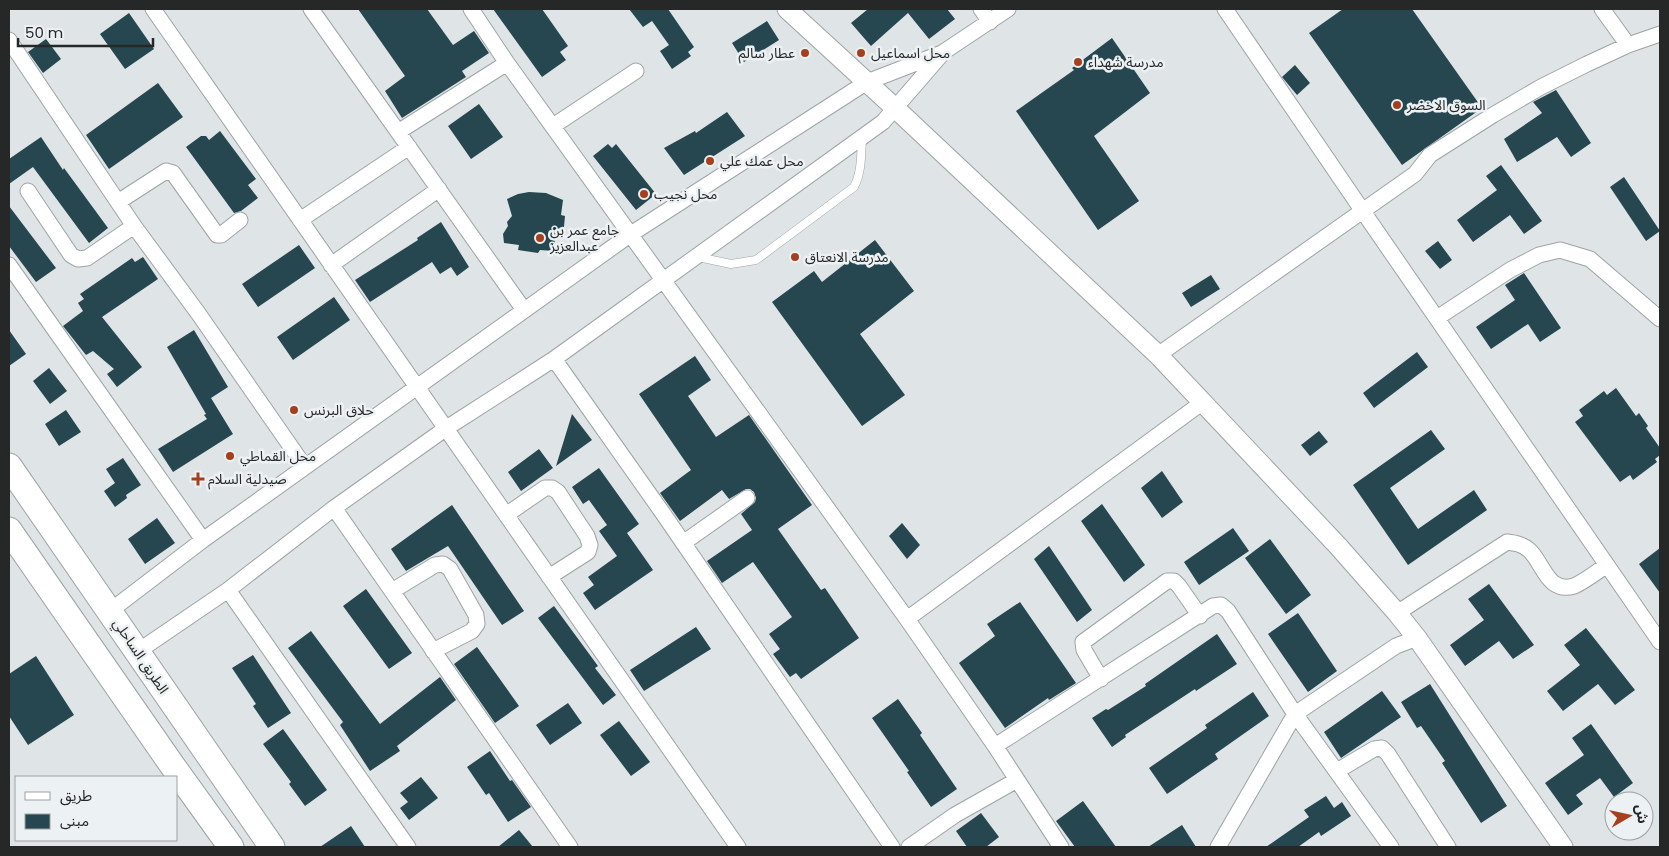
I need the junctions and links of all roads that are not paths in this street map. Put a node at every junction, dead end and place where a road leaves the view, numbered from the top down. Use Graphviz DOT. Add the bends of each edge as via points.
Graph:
graph roads {
  1 [pos="153,9"];
  2 [pos="311,9"];
  3 [pos="471,9"];
  4 [pos="787,9"];
  5 [pos="980,9"];
  6 [pos="1008,9"];
  7 [pos="1225,9"];
  8 [pos="1602,9"];
  9 [pos="990,22"];
  10 [pos="1660,34"];
  11 [pos="9,40"];
  12 [pos="1628,45"];
  13 [pos="942,53"];
  14 [pos="507,63"];
  15 [pos="636,71"];
  16 [pos="866,82"];
  17 [pos="895,108"];
  18 [pos="553,126"];
  19 [pos="398,132"];
  20 [pos="862,137"];
  21 [pos="409,147"];
  22 [pos="439,190"];
  23 [pos="28,191"];
  24 [pos="118,202"];
  25 [pos="1362,210"];
  26 [pos="240,220"];
  27 [pos="300,220"];
  28 [pos="134,226"];
  29 [pos="631,234"];
  30 [pos="696,257"];
  31 [pos="9,265"];
  32 [pos="331,265"];
  33 [pos="664,280"];
  34 [pos="524,310"];
  35 [pos="1437,318"];
  36 [pos="1660,319"];
  37 [pos="1158,355"];
  38 [pos="554,360"];
  39 [pos="416,386"];
  40 [pos="1203,402"];
  41 [pos="446,429"];
  42 [pos="9,466"];
  43 [pos="305,467"];
  44 [pos="747,498"];
  45 [pos="334,508"];
  46 [pos="506,515"];
  47 [pos="9,530"];
  48 [pos="203,540"];
  49 [pos="683,542"];
  50 [pos="1607,565"];
  51 [pos="549,577"];
  52 [pos="228,590"];
  53 [pos="392,591"];
  54 [pos="110,611"];
  55 [pos="1397,612"];
  56 [pos="1200,616"];
  57 [pos="907,619"];
  58 [pos="1417,638"];
  59 [pos="1660,642"];
  60 [pos="434,651"];
  61 [pos="137,652"];
  62 [pos="1101,679"];
  63 [pos="1295,714"];
  64 [pos="995,746"];
  65 [pos="1337,772"];
  66 [pos="1017,780"];
  67 [pos="231,847"];
  68 [pos="272,847"];
  69 [pos="408,847"];
  70 [pos="570,847"];
  71 [pos="738,847"];
  72 [pos="892,847"];
  73 [pos="909,847"];
  74 [pos="1061,847"];
  75 [pos="1218,847"];
  76 [pos="1391,847"];
  77 [pos="1448,847"];
  78 [pos="1563,847"];
  1 -- 27 [label="street"];
  2 -- 19 [label="street"];
  3 -- 14 [label="street"];
  4 -- 16 [label="street"];
  5 -- 9 [label="street"];
  6 -- 9 [label="street"];
  7 -- 25 [label="street"];
  8 -- 12 [label="street"];
  9 -- 13 [label="street"];
  10 -- 12 [label="street"];
  11 -- 24 [label="street"];
  12 -- 25 [label="street" via="1541,87 1471,129 1430,155 1414,174"];
  13 -- 16 [label="street"];
  13 -- 17 [label="street"];
  14 -- 18 [label="street"];
  14 -- 19 [label="street"];
  15 -- 18 [label="street"];
  16 -- 17 [label="street"];
  16 -- 29 [label="street"];
  17 -- 20 [label="street" via="883,122"];
  17 -- 37 [label="street"];
  18 -- 29 [label="street"];
  19 -- 21 [label="street"];
  20 -- 30 [label="street"];
  20 -- 30 [label="lane" via="860,170 854,187 756,260 731,264"];
  21 -- 22 [label="street"];
  21 -- 27 [label="street"];
  22 -- 32 [label="street"];
  22 -- 34 [label="street"];
  23 -- 28 [label="street" via="71,255 78,259 87,258"];
  24 -- 26 [label="street" via="166,171 173,173 217,235"];
  24 -- 28 [label="street"];
  25 -- 35 [label="street"];
  25 -- 37 [label="street"];
  27 -- 32 [label="street"];
  28 -- 43 [label="street"];
  29 -- 33 [label="street"];
  29 -- 34 [label="street"];
  30 -- 33 [label="street"];
  31 -- 48 [label="street"];
  32 -- 39 [label="street"];
  33 -- 38 [label="street"];
  33 -- 57 [label="street"];
  34 -- 39 [label="street"];
  35 -- 36 [label="street" via="1510,270 1539,255 1560,250 1590,259"];
  35 -- 50 [label="street"];
  37 -- 40 [label="street"];
  38 -- 41 [label="street"];
  38 -- 49 [label="street"];
  39 -- 41 [label="street"];
  39 -- 43 [label="street"];
  40 -- 55 [label="street"];
  40 -- 57 [label="street"];
  41 -- 45 [label="street"];
  41 -- 46 [label="street"];
  42 -- 54 [label="highway, الطريق الساحلي"];
  43 -- 48 [label="street"];
  44 -- 49 [label="street"];
  45 -- 52 [label="street"];
  45 -- 53 [label="street"];
  46 -- 51 [label="street"];
  46 -- 51 [label="street" via="545,488 558,492 590,545 588,552"];
  47 -- 67 [label="highway"];
  48 -- 54 [label="street"];
  49 -- 72 [label="street"];
  50 -- 55 [label="street" via="1574,586 1562,587 1551,582 1529,550 1507,542"];
  50 -- 59 [label="street"];
  51 -- 71 [label="street"];
  52 -- 61 [label="street"];
  52 -- 69 [label="street"];
  53 -- 60 [label="street"];
  53 -- 60 [label="street" via="435,565 443,564 450,569 476,614 477,624 472,631"];
  54 -- 61 [label="highway, الطريق الساحلي"];
  55 -- 58 [label="street"];
  56 -- 62 [label="street"];
  56 -- 62 [label="street" via="1179,586 1174,581 1167,581 1082,642"];
  56 -- 63 [label="street" via="1213,606 1221,605 1228,611"];
  57 -- 64 [label="street"];
  58 -- 63 [label="street" via="1396,646"];
  58 -- 78 [label="street"];
  60 -- 70 [label="street"];
  61 -- 68 [label="highway, الطريق الساحلي"];
  62 -- 64 [label="street"];
  63 -- 65 [label="street"];
  63 -- 75 [label="street"];
  64 -- 66 [label="street"];
  65 -- 76 [label="street"];
  65 -- 77 [label="street" via="1374,749 1382,748"];
  66 -- 73 [label="street" via="955,815"];
  66 -- 74 [label="street"];
}
